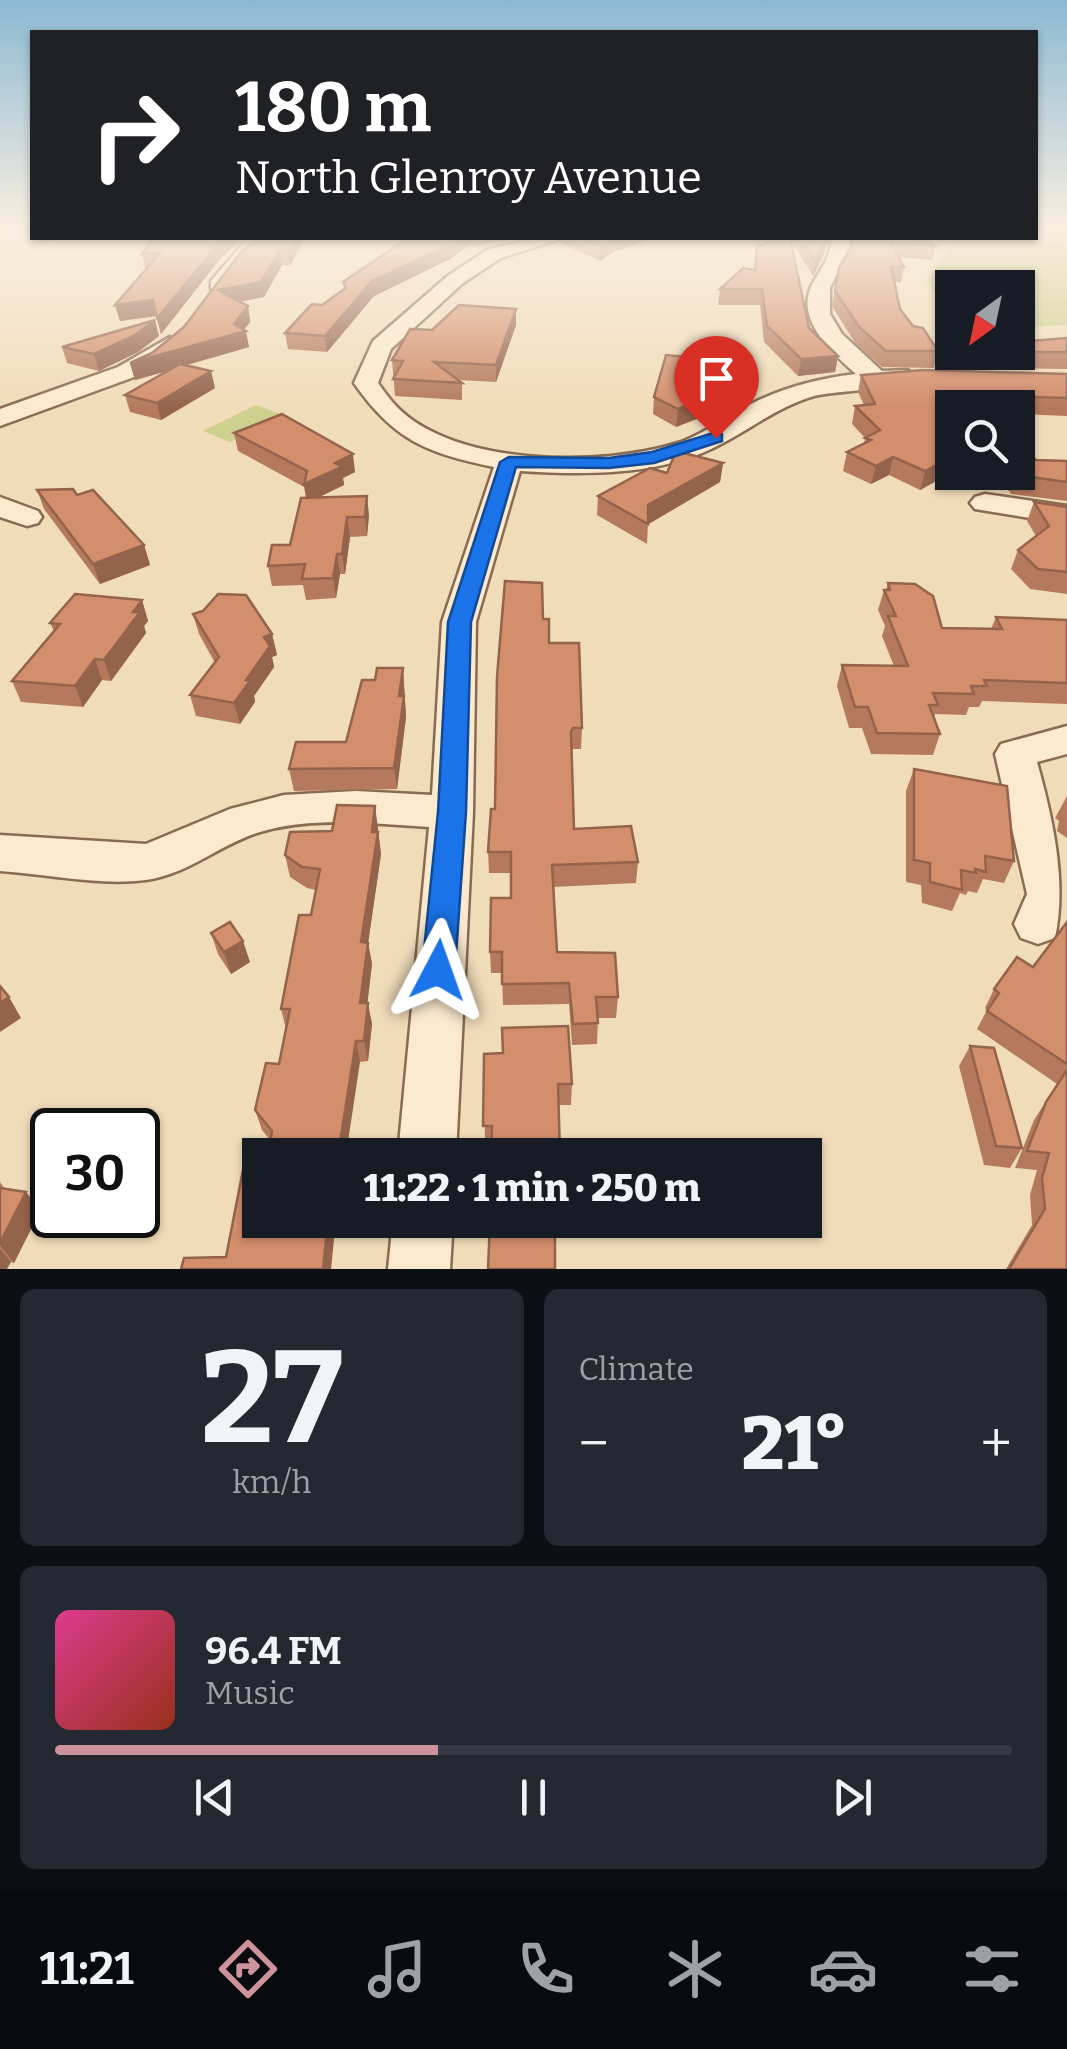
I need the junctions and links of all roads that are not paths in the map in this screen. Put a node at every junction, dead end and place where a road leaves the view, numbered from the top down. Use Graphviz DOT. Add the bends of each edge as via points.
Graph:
graph roads {
  1 [pos="214,290"];
  2 [pos="443,290"];
  3 [pos="820,290"];
  4 [pos="206,302"];
  5 [pos="182,334"];
  6 [pos="926,377"];
  7 [pos="875,378"];
  8 [pos="0,418"];
  9 [pos="509,462"];
  10 [pos="984,503"];
  11 [pos="1067,515"];
  12 [pos="1067,740"];
  13 [pos="452,812"];
  14 [pos="0,853"];
  15 [pos="1038,924"];
  16 [pos="428,1138"];
  17 [pos="421,1238"];
  18 [pos="419,1269"];
  1 -- 4 [label="street"];
  2 -- 9 [label="street" via="381,346 366,384 374,402 416,433"];
  3 -- 7 [label="street" via="817,306 826,329"];
  5 -- 8 [label="street" via="126,372"];
  6 -- 7 [label="street"];
  7 -- 9 [label="street" via="794,396 716,438 654,457 562,466"];
  9 -- 13 [label="street" via="460,622"];
  10 -- 11 [label="street"];
  12 -- 15 [label="street" via="1015,754 1050,894"];
  13 -- 14 [label="street" via="316,806 223,827 147,862"];
  13 -- 16 [label="street"];
  17 -- 18 [label="street"];
}
